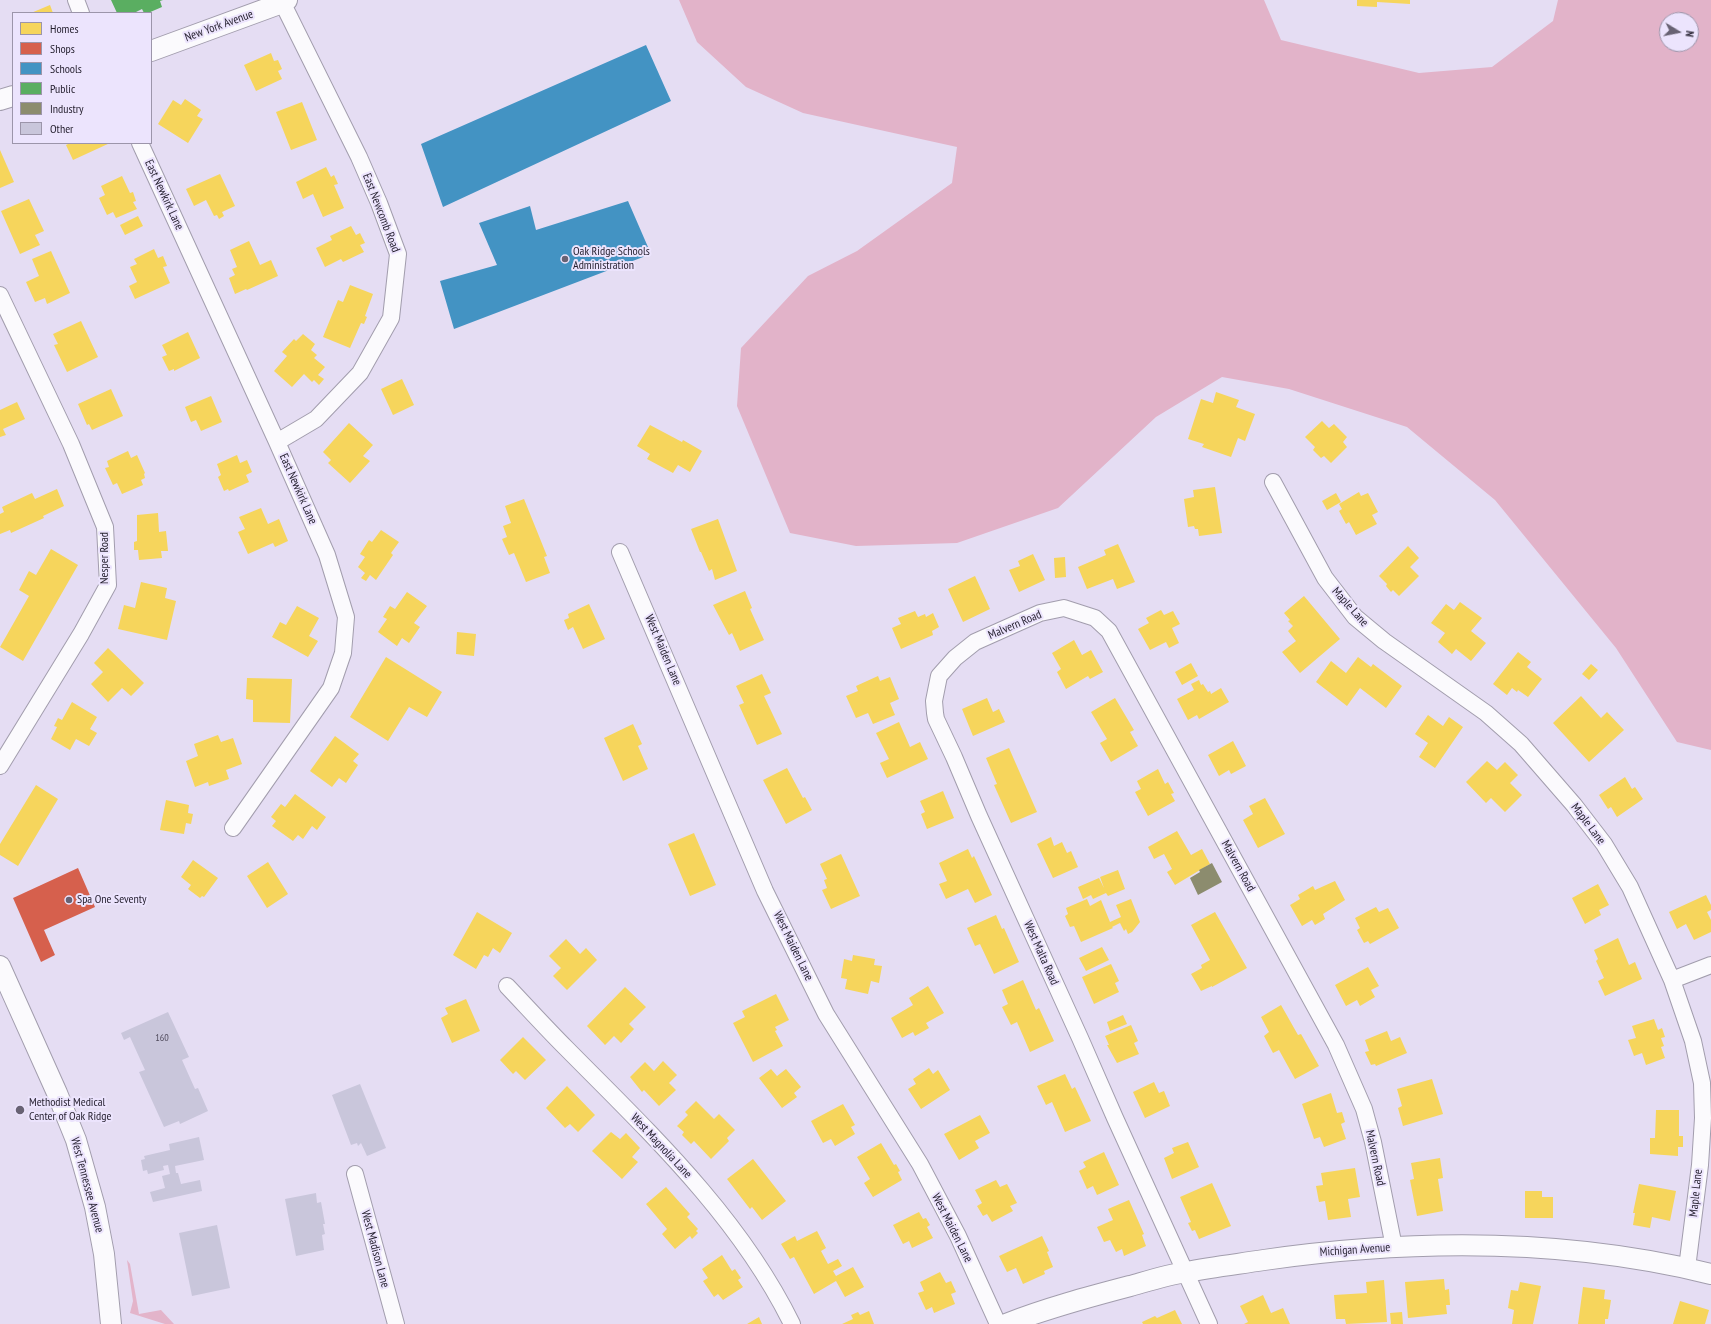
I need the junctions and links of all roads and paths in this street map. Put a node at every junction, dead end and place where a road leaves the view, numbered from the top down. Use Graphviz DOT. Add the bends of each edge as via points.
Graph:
graph roads {
  1 [pos="76,0"];
  2 [pos="283,1"];
  3 [pos="81,12"];
  4 [pos="152,51"];
  5 [pos="12,96"];
  6 [pos="0,100"];
  7 [pos="140,144"];
  8 [pos="0,295"];
  9 [pos="277,442"];
  10 [pos="1273,482"];
  11 [pos="620,552"];
  12 [pos="975,642"];
  13 [pos="0,766"];
  14 [pos="233,828"];
  15 [pos="1711,965"];
  16 [pos="0,966"];
  17 [pos="1672,980"];
  18 [pos="507,986"];
  19 [pos="5,989"];
  20 [pos="355,1174"];
  21 [pos="1394,1247"];
  22 [pos="1687,1268"];
  23 [pos="1185,1272"];
  24 [pos="1711,1274"];
  25 [pos="111,1324"];
  26 [pos="396,1324"];
  27 [pos="792,1324"];
  28 [pos="998,1324"];
  29 [pos="1006,1324"];
  30 [pos="1209,1324"];
  1 -- 3 [label="street"];
  2 -- 4 [label="street, New York Avenue"];
  2 -- 9 [label="street, East Newcomb Road" via="359,157 398,254 391,318 360,373 316,419"];
  5 -- 6 [label="street"];
  7 -- 9 [label="street, East Newkirk Lane"];
  8 -- 13 [label="street, Nesper Road" via="70,444 105,527 108,585"];
  9 -- 14 [label="street, East Newkirk Lane" via="329,562 346,617 343,653 331,688"];
  10 -- 17 [label="street, Maple Lane" via="1325,578 1355,616 1384,641 1486,713 1521,744 1574,805 1604,844 1630,887"];
  11 -- 28 [label="street, West Maiden Lane" via="769,898 826,1014 920,1164 958,1236"];
  12 -- 21 [label="street, Malvern Road" via="1040,613 1064,608 1095,618 1109,631 1330,1033 1359,1093 1373,1142"];
  12 -- 23 [label="street, West Malta Road" via="955,658 939,676 934,701 936,719"];
  15 -- 17 [label="street"];
  16 -- 19 [label="street, West Tennessee Avenue"];
  17 -- 22 [label="street, Maple Lane" via="1693,1041 1702,1090 1700,1165"];
  18 -- 27 [label="street, West Magnolia Lane" via="687,1173 728,1222 766,1277"];
  19 -- 25 [label="street, West Tennessee Avenue" via="58,1093 76,1140 95,1207 104,1254"];
  20 -- 26 [label="street, West Madison Lane"];
  21 -- 22 [label="street, Michigan Avenue" via="1476,1245 1560,1249"];
  21 -- 23 [label="street, Michigan Avenue" via="1321,1252"];
  22 -- 24 [label="street, Michigan Avenue"];
  23 -- 29 [label="street, Michigan Avenue" via="1040,1311"];
  23 -- 30 [label="street, West Malta Road"];
}
